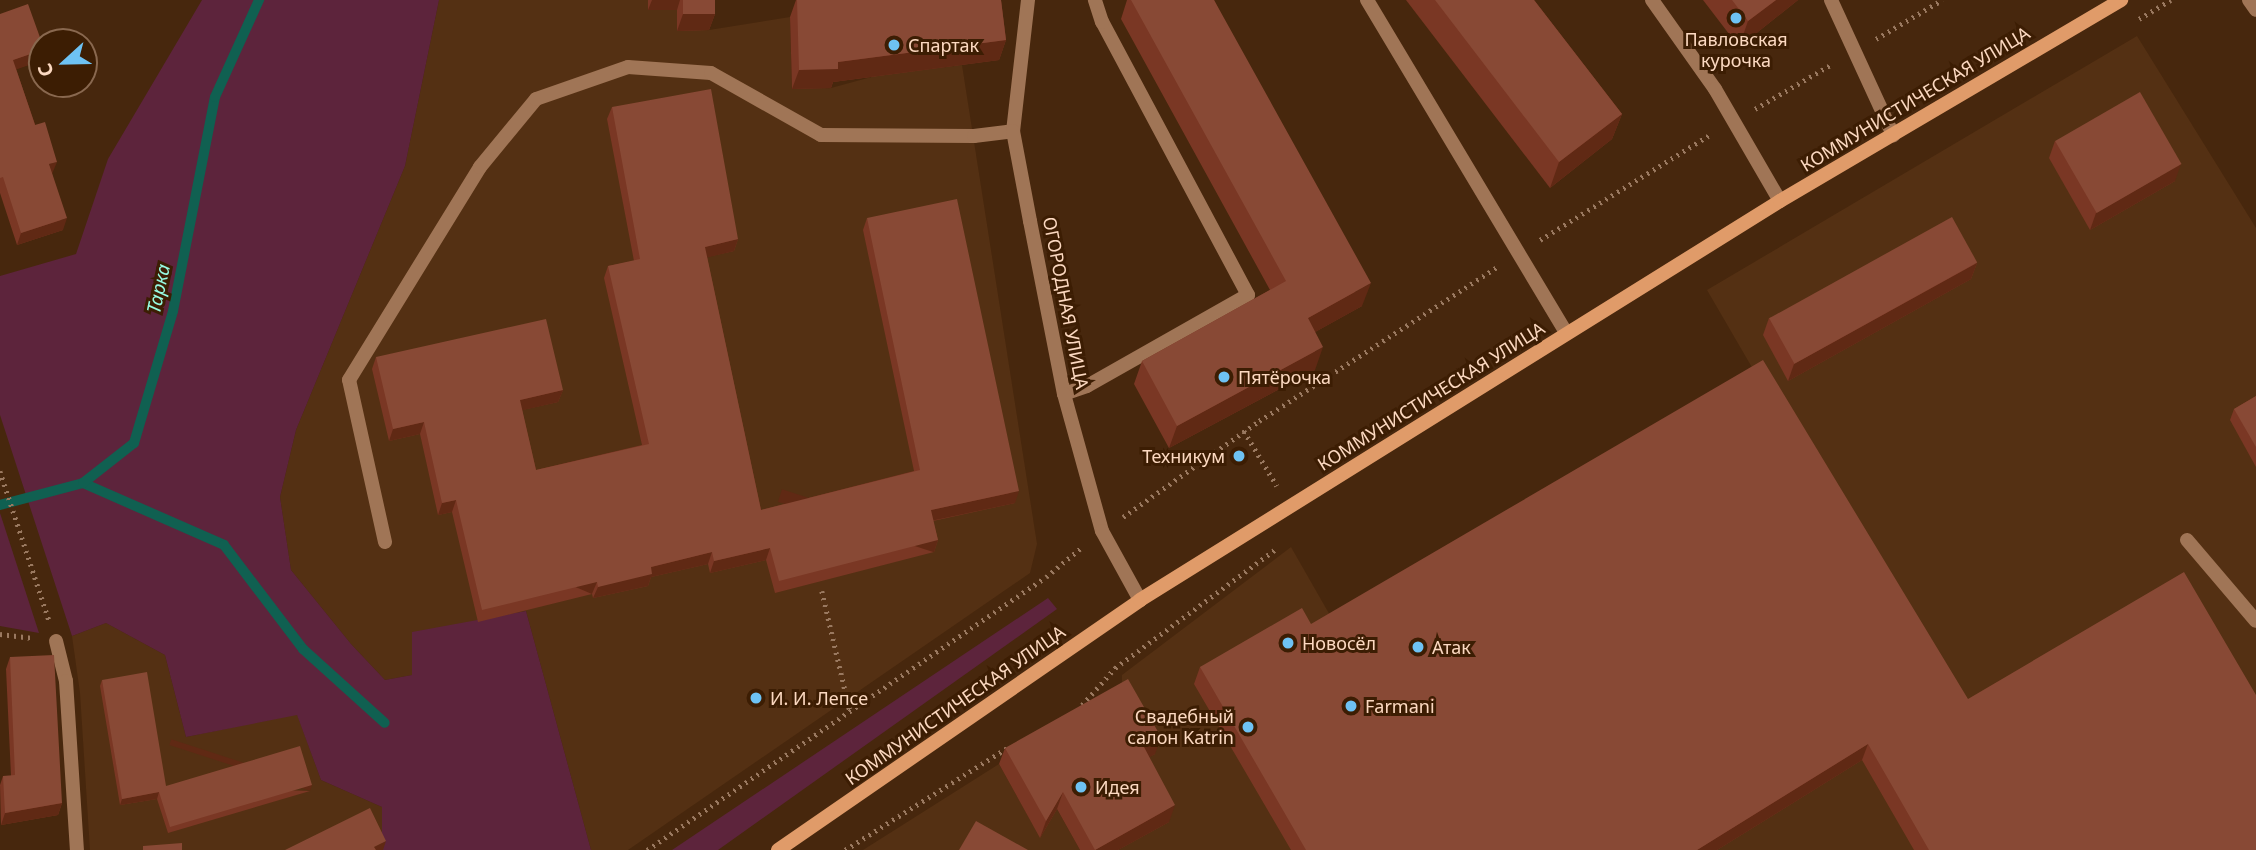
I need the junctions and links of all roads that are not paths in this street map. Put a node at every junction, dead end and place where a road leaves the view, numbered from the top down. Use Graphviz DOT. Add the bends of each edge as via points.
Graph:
graph roads {
  1 [pos="1028,0"];
  2 [pos="1095,0"];
  3 [pos="1367,0"];
  4 [pos="1652,0"];
  5 [pos="1831,0"];
  6 [pos="2121,0"];
  7 [pos="2249,0"];
  8 [pos="2256,10"];
  9 [pos="1013,131"];
  10 [pos="1893,135"];
  11 [pos="1780,201"];
  12 [pos="1566,333"];
  13 [pos="1064,394"];
  14 [pos="2188,540"];
  15 [pos="385,542"];
  16 [pos="1140,600"];
  17 [pos="2256,621"];
  18 [pos="56,641"];
  19 [pos="77,850"];
  20 [pos="778,850"];
  1 -- 9 [label="street, ОГОРОДНАЯ УЛИЦА"];
  2 -- 13 [label="street" via="1101,22 1248,295 1087,386"];
  3 -- 12 [label="street"];
  4 -- 11 [label="street" via="1715,89"];
  5 -- 10 [label="street"];
  6 -- 10 [label="main road, КОММУНИСТИЧЕСКАЯ УЛИЦА"];
  7 -- 8 [label="street"];
  9 -- 13 [label="street, ОГОРОДНАЯ УЛИЦА"];
  9 -- 15 [label="street" via="974,136 821,135 711,73 628,67 536,99 480,167 349,380"];
  10 -- 11 [label="main road, КОММУНИСТИЧЕСКАЯ УЛИЦА"];
  11 -- 12 [label="main road, КОММУНИСТИЧЕСКАЯ УЛИЦА"];
  12 -- 16 [label="main road, КОММУНИСТИЧЕСКАЯ УЛИЦА"];
  13 -- 16 [label="street, ОГОРОДНАЯ УЛИЦА" via="1102,531"];
  14 -- 17 [label="street"];
  16 -- 20 [label="main road, КОММУНИСТИЧЕСКАЯ УЛИЦА"];
  18 -- 19 [label="street" via="66,681"];
}
